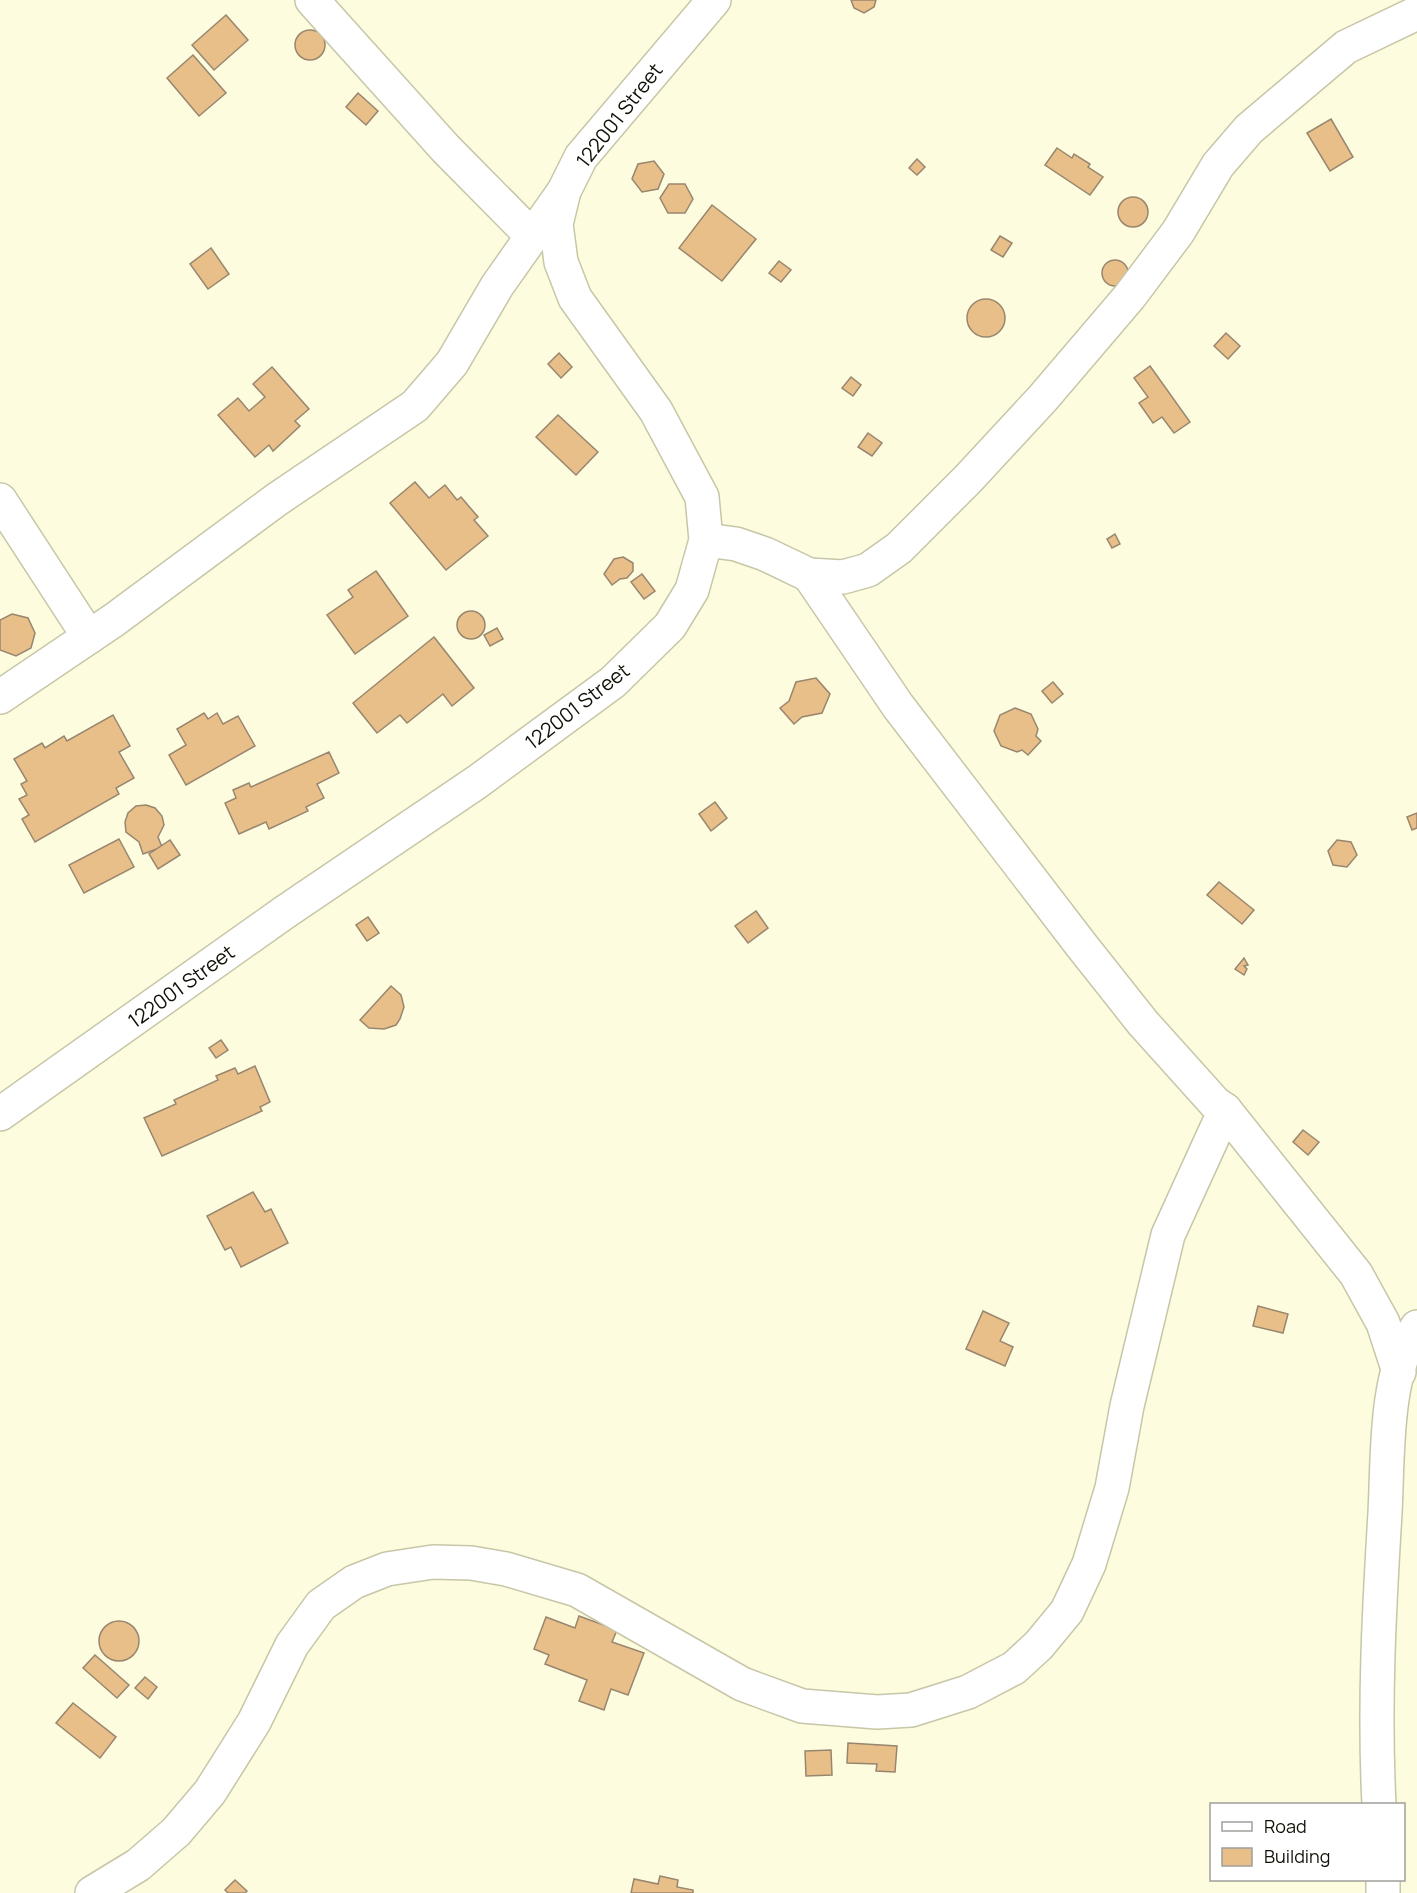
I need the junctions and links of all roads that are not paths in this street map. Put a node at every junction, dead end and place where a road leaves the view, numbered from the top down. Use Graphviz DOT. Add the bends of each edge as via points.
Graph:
graph roads {
  1 [pos="312,0"];
  2 [pos="714,0"];
  3 [pos="1417,13"];
  4 [pos="564,191"];
  5 [pos="532,236"];
  6 [pos="0,500"];
  7 [pos="706,540"];
  8 [pos="808,575"];
  9 [pos="89,637"];
  10 [pos="0,697"];
  11 [pos="1225,1110"];
  12 [pos="0,1114"];
  13 [pos="1417,1327"];
  14 [pos="1399,1372"];
  15 [pos="1379,1803"];
  16 [pos="92,1893"];
  1 -- 5 [label="street" via="446,149"];
  2 -- 4 [label="street, 122001 Street" via="581,157"];
  3 -- 8 [label="street" via="1346,47 1249,129 1218,165 1178,232 1130,296 1043,398 899,548 860,573 843,578"];
  4 -- 5 [label="street"];
  4 -- 7 [label="street, 122001 Street" via="556,224 561,262 575,298 656,411 690,471 702,497"];
  5 -- 9 [label="street" via="452,363 415,406 276,500"];
  6 -- 9 [label="street"];
  7 -- 8 [label="street" via="736,544"];
  7 -- 12 [label="street, 122001 Street" via="692,590 670,626 613,682 477,782"];
  8 -- 11 [label="street" via="898,706 1116,989"];
  9 -- 10 [label="street"];
  11 -- 14 [label="street" via="1356,1274 1383,1323"];
  11 -- 16 [label="street" via="1168,1235 1127,1406 1112,1488 1089,1564 1067,1611 1014,1668 968,1692 910,1710 877,1712 802,1706 742,1684 577,1590 471,1563 433,1562 387,1569 354,1582 321,1605 292,1644 254,1722 210,1792 176,1832 138,1865"];
  13 -- 14 [label="street"];
  14 -- 15 [label="street" via="1390,1428 1378,1623"];
}
